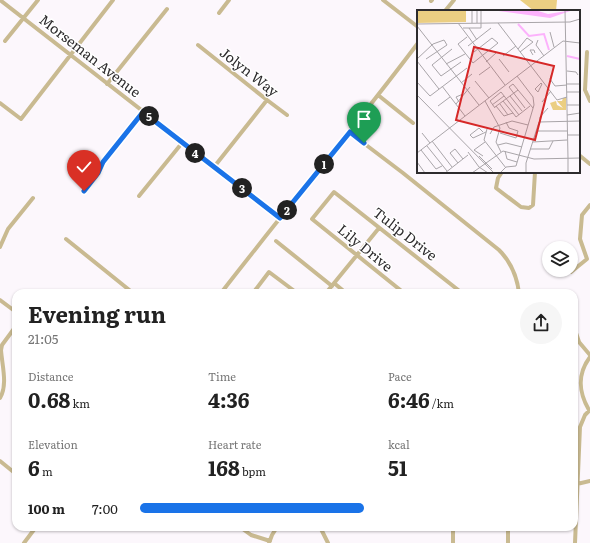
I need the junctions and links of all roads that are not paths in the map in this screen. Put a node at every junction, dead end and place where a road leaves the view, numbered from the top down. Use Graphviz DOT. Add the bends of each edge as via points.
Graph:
graph roads {
  1 [pos="0,0"];
  2 [pos="38,0"];
  3 [pos="114,0"];
  4 [pos="229,0"];
  5 [pos="383,0"];
  6 [pos="454,0"];
  7 [pos="167,9"];
  8 [pos="446,10"];
  9 [pos="220,13"];
  10 [pos="24,19"];
  11 [pos="417,26"];
  12 [pos="6,41"];
  13 [pos="417,44"];
  14 [pos="198,45"];
  15 [pos="586,52"];
  16 [pos="70,54"];
  17 [pos="107,84"];
  18 [pos="378,95"];
  19 [pos="266,100"];
  20 [pos="590,101"];
  21 [pos="0,103"];
  22 [pos="143,112"];
  23 [pos="287,115"];
  24 [pos="413,123"];
  25 [pos="350,132"];
  26 [pos="182,143"];
  27 [pos="580,156"];
  28 [pos="590,164"];
  29 [pos="214,167"];
  30 [pos="501,173"];
  31 [pos="535,173"];
  32 [pos="84,191"];
  33 [pos="334,192"];
  34 [pos="139,196"];
  35 [pos="33,198"];
  36 [pos="590,206"];
  37 [pos="280,218"];
  38 [pos="379,228"];
  39 [pos="66,239"];
  40 [pos="276,241"];
  41 [pos="0,247"];
  42 [pos="357,255"];
  43 [pos="578,266"];
  44 [pos="333,284"];
  45 [pos="128,289"];
  46 [pos="224,289"];
  47 [pos="256,289"];
  48 [pos="289,289"];
  49 [pos="329,289"];
  50 [pos="340,289"];
  51 [pos="399,289"];
  52 [pos="457,289"];
  53 [pos="519,289"];
  54 [pos="0,300"];
  55 [pos="12,309"];
  56 [pos="12,331"];
  57 [pos="578,339"];
  58 [pos="0,350"];
  59 [pos="590,356"];
  60 [pos="0,398"];
  61 [pos="590,410"];
  62 [pos="0,461"];
  63 [pos="578,465"];
  64 [pos="12,471"];
  65 [pos="590,481"];
  66 [pos="578,484"];
  67 [pos="33,531"];
  68 [pos="246,531"];
  69 [pos="274,531"];
  70 [pos="322,531"];
  71 [pos="454,531"];
  72 [pos="508,531"];
  73 [pos="575,531"];
  74 [pos="269,542"];
  75 [pos="24,543"];
  76 [pos="328,543"];
  77 [pos="453,543"];
  78 [pos="508,543"];
  79 [pos="575,543"];
  1 -- 10 [label="street, Morseman Avenue"];
  2 -- 10 [label="street"];
  3 -- 16 [label="street"];
  4 -- 9 [label="street"];
  5 -- 11 [label="street"];
  6 -- 8 [label="street"];
  7 -- 17 [label="street"];
  10 -- 12 [label="street"];
  10 -- 16 [label="street, Morseman Avenue"];
  13 -- 18 [label="street"];
  14 -- 19 [label="street, Jolyn Way"];
  15 -- 20 [label="street" via="585,86"];
  16 -- 17 [label="street, Morseman Avenue"];
  16 -- 21 [label="street" via="21,119"];
  17 -- 22 [label="street, Morseman Avenue"];
  18 -- 24 [label="street"];
  18 -- 25 [label="street"];
  19 -- 23 [label="street, Jolyn Way"];
  19 -- 29 [label="street"];
  22 -- 26 [label="street, Morseman Avenue"];
  22 -- 32 [label="street" via="103,162"];
  25 -- 37 [label="street"];
  25 -- 53 [label="street" via="499,250 510,264"];
  26 -- 29 [label="street, Morseman Avenue"];
  26 -- 34 [label="street"];
  27 -- 28 [label="street"];
  29 -- 37 [label="street, Morseman Avenue"];
  30 -- 31 [label="street" via="496,188 521,207 528,208 533,205 535,198"];
  33 -- 38 [label="street, Tulip Drive"];
  33 -- 42 [label="street, Lily Drive" via="312,219"];
  35 -- 41 [label="street" via="8,229"];
  36 -- 43 [label="street" via="582,215 580,239 587,259"];
  37 -- 46 [label="street"];
  38 -- 42 [label="street"];
  38 -- 52 [label="street, Tulip Drive"];
  39 -- 45 [label="street"];
  40 -- 44 [label="street"];
  42 -- 44 [label="street"];
  42 -- 51 [label="street, Lily Drive"];
  44 -- 49 [label="street"];
  44 -- 50 [label="street"];
  47 -- 48 [label="street" via="269,272"];
  54 -- 55 [label="street"];
  56 -- 58 [label="street"];
  57 -- 59 [label="street"];
  58 -- 60 [label="street" via="4,384"];
  59 -- 61 [label="street" via="583,368 580,383"];
  61 -- 63 [label="street" via="580,428"];
  62 -- 64 [label="street"];
  65 -- 66 [label="street"];
  67 -- 75 [label="street"];
  68 -- 74 [label="street"];
  69 -- 74 [label="street"];
  70 -- 76 [label="street"];
  71 -- 77 [label="street"];
  72 -- 78 [label="street"];
  73 -- 79 [label="street"];
}
